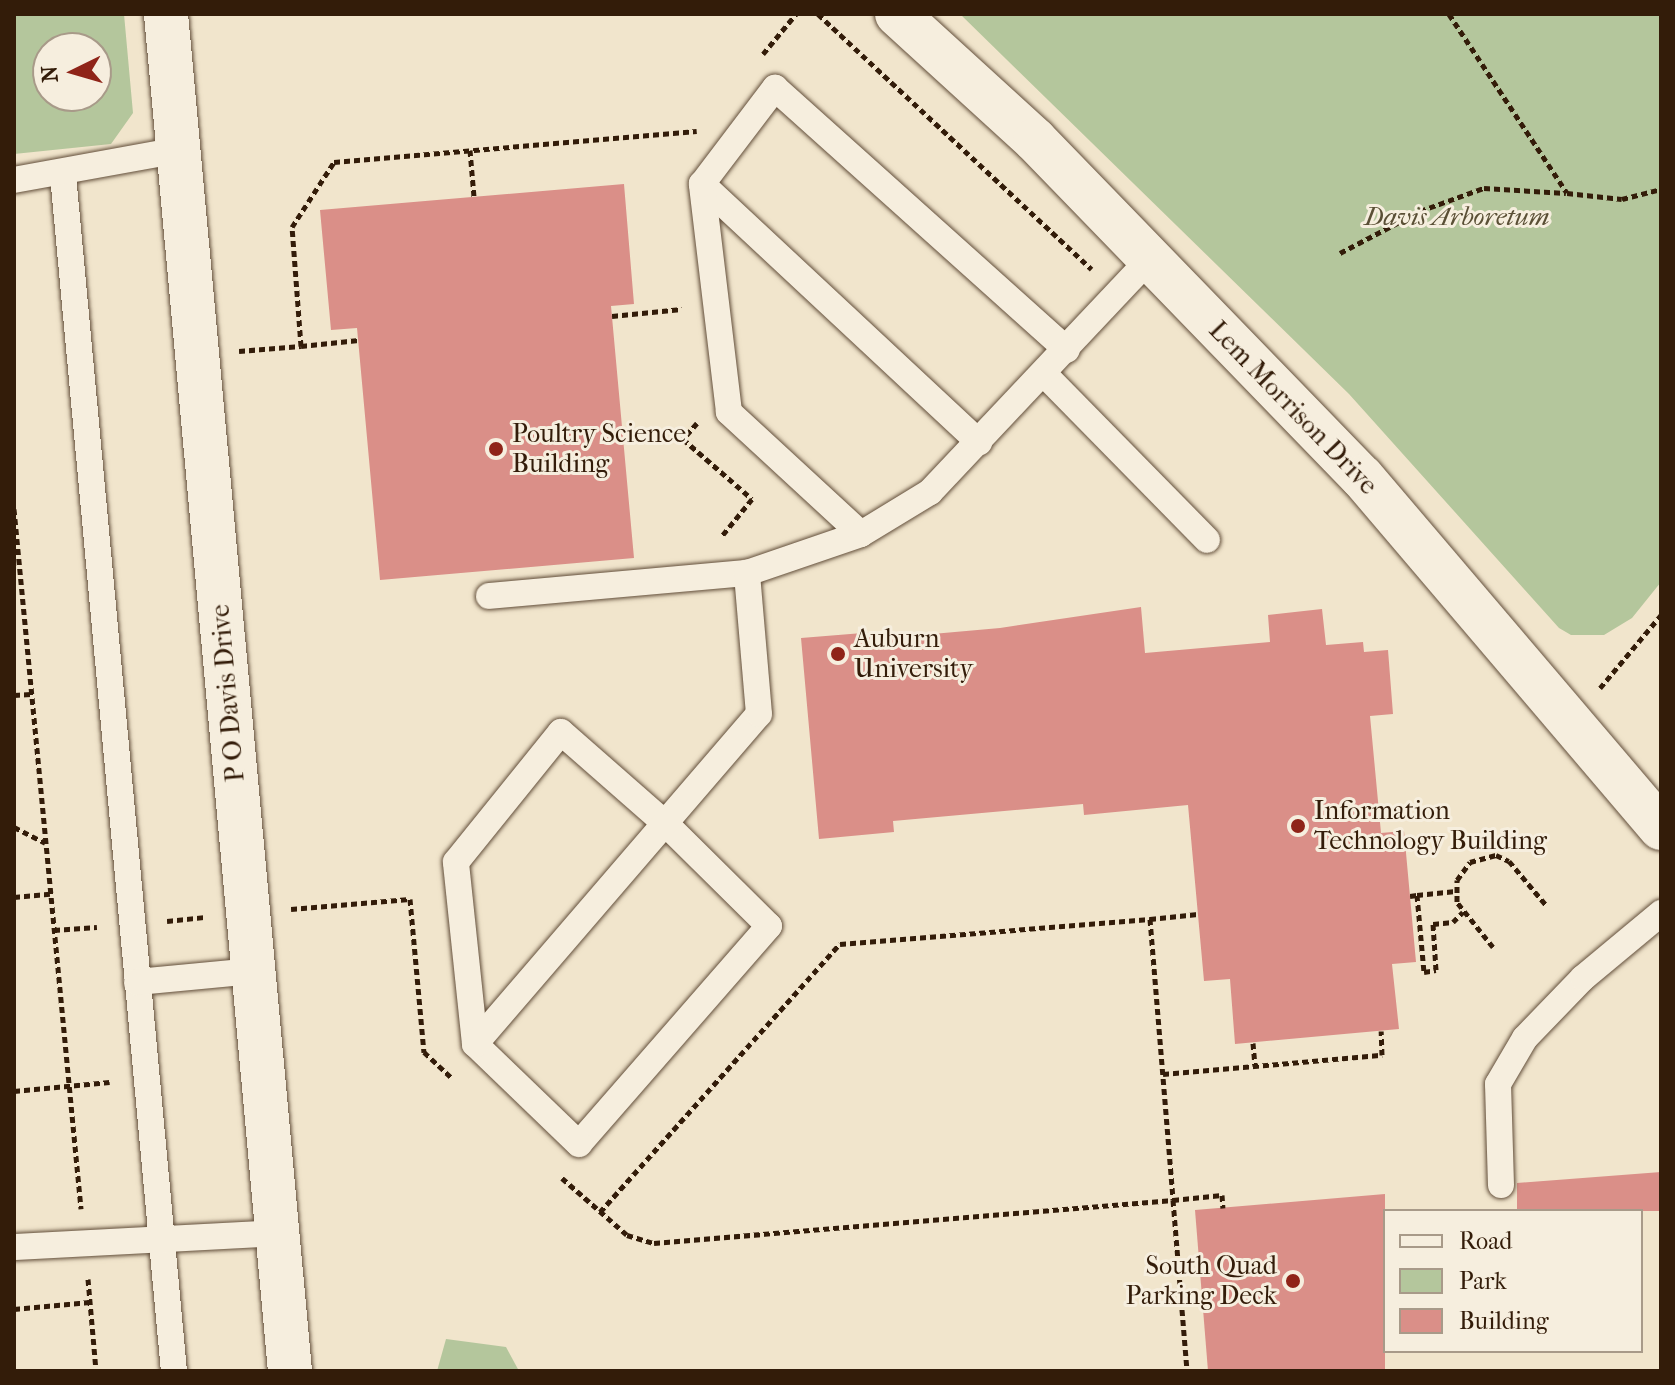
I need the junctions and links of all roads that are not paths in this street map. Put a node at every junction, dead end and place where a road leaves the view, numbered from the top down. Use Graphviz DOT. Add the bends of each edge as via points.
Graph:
graph roads {
  1 [pos="166,14"];
  2 [pos="897,14"];
  3 [pos="179,150"];
  4 [pos="63,175"];
  5 [pos="14,180"];
  6 [pos="702,184"];
  7 [pos="1149,260"];
  8 [pos="1067,350"];
  9 [pos="1045,375"];
  10 [pos="979,442"];
  11 [pos="861,534"];
  12 [pos="1207,540"];
  13 [pos="747,573"];
  14 [pos="489,596"];
  15 [pos="668,826"];
  16 [pos="1661,828"];
  17 [pos="1661,913"];
  18 [pos="253,971"];
  19 [pos="137,982"];
  20 [pos="475,1044"];
  21 [pos="1501,1185"];
  22 [pos="277,1233"];
  23 [pos="162,1240"];
  24 [pos="14,1247"];
  25 [pos="174,1371"];
  26 [pos="290,1371"];
  1 -- 3 [label="street, P O Davis Drive"];
  2 -- 7 [label="street, Lem Morrison Drive" via="1035,140"];
  3 -- 4 [label="lane"];
  3 -- 18 [label="street, P O Davis Drive"];
  4 -- 5 [label="lane"];
  4 -- 19 [label="lane"];
  6 -- 8 [label="lane" via="775,88"];
  6 -- 10 [label="lane"];
  6 -- 11 [label="lane" via="729,412"];
  7 -- 8 [label="lane"];
  7 -- 16 [label="street, Lem Morrison Drive" via="1362,477"];
  8 -- 9 [label="lane"];
  9 -- 10 [label="lane"];
  9 -- 12 [label="lane"];
  10 -- 11 [label="lane" via="930,492"];
  11 -- 13 [label="lane"];
  13 -- 14 [label="lane"];
  13 -- 15 [label="lane" via="759,714"];
  15 -- 20 [label="lane"];
  15 -- 20 [label="lane" via="561,732 456,862"];
  15 -- 20 [label="lane" via="769,926 579,1144"];
  17 -- 21 [label="lane" via="1583,978 1525,1038 1498,1084"];
  18 -- 19 [label="lane"];
  18 -- 22 [label="street, P O Davis Drive"];
  19 -- 23 [label="lane"];
  22 -- 23 [label="lane"];
  22 -- 26 [label="street, P O Davis Drive"];
  23 -- 24 [label="lane"];
  23 -- 25 [label="lane"];
}
